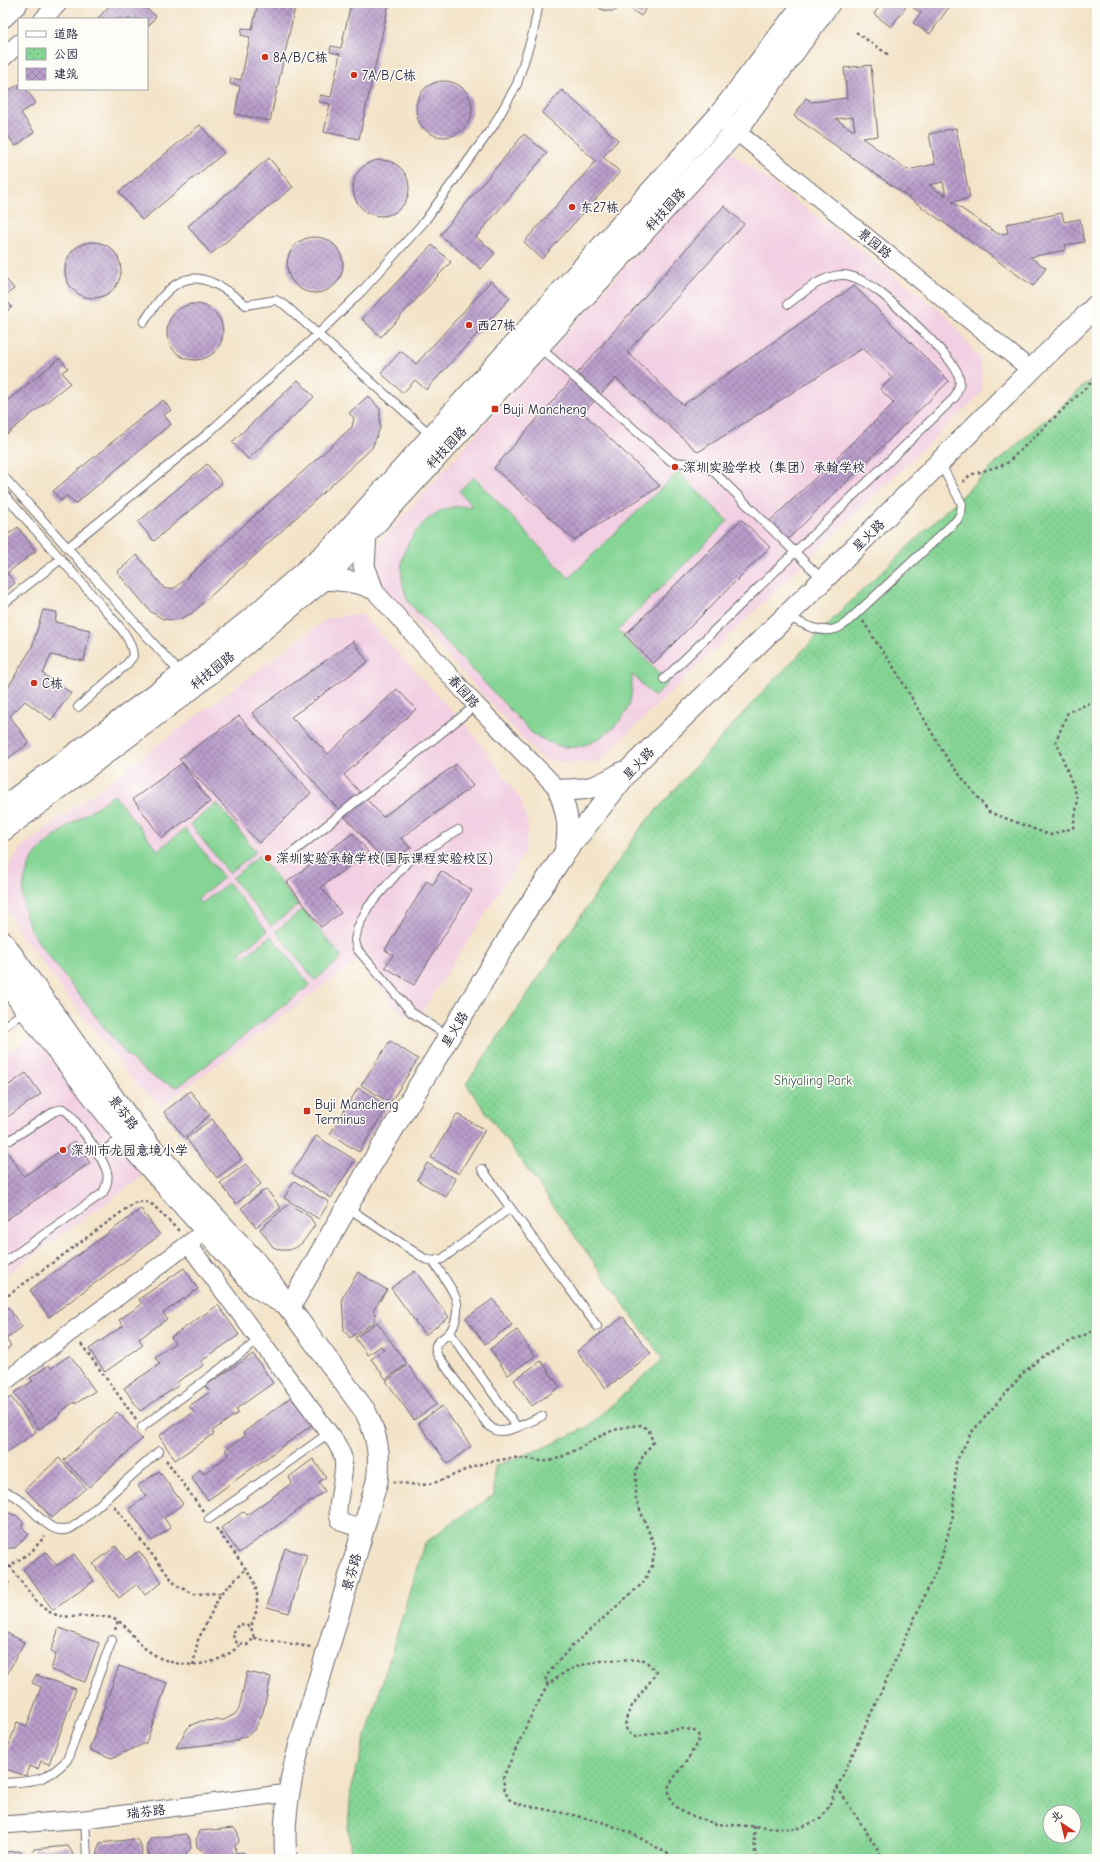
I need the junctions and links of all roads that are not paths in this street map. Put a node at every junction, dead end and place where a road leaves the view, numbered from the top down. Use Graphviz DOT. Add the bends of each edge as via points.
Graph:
graph roads {
  1 [pos="17,3"];
  2 [pos="59,3"];
  3 [pos="539,3"];
  4 [pos="805,3"];
  5 [pos="829,3"];
  6 [pos="3,17"];
  7 [pos="44,18"];
  8 [pos="18,44"];
  9 [pos="3,58"];
  10 [pos="719,116"];
  11 [pos="735,132"];
  12 [pos="788,304"];
  13 [pos="1097,306"];
  14 [pos="144,322"];
  15 [pos="318,334"];
  16 [pos="539,347"];
  17 [pos="1031,370"];
  18 [pos="433,437"];
  19 [pos="939,462"];
  20 [pos="3,476"];
  21 [pos="3,493"];
  22 [pos="366,534"];
  23 [pos="67,548"];
  24 [pos="795,552"];
  25 [pos="61,559"];
  26 [pos="323,579"];
  27 [pos="823,580"];
  28 [pos="372,588"];
  29 [pos="3,604"];
  30 [pos="787,616"];
  31 [pos="182,675"];
  32 [pos="664,679"];
  33 [pos="476,705"];
  34 [pos="78,707"];
  35 [pos="632,767"];
  36 [pos="559,790"];
  37 [pos="3,808"];
  38 [pos="3,830"];
  39 [pos="458,830"];
  40 [pos="564,854"];
  41 [pos="286,858"];
  42 [pos="3,942"];
  43 [pos="3,976"];
  44 [pos="26,1010"];
  45 [pos="3,1027"];
  46 [pos="449,1036"];
  47 [pos="125,1136"];
  48 [pos="10,1140"];
  49 [pos="98,1154"];
  50 [pos="482,1169"];
  51 [pos="347,1207"];
  52 [pos="510,1208"];
  53 [pos="195,1239"];
  54 [pos="433,1261"];
  55 [pos="3,1263"];
  56 [pos="289,1308"];
  57 [pos="598,1326"];
  58 [pos="450,1333"];
  59 [pos="259,1340"];
  60 [pos="3,1383"];
  61 [pos="542,1416"];
  62 [pos="142,1427"];
  63 [pos="517,1427"];
  64 [pos="329,1433"];
  65 [pos="159,1451"];
  66 [pos="3,1492"];
  67 [pos="209,1519"];
  68 [pos="364,1528"];
  69 [pos="112,1640"];
  70 [pos="3,1783"];
  71 [pos="288,1793"];
  72 [pos="85,1819"];
  73 [pos="3,1825"];
  74 [pos="87,1859"];
  75 [pos="286,1859"];
  1 -- 6 [label="street"];
  2 -- 7 [label="street"];
  3 -- 15 [label="lane" via="533,33 517,84 494,126 424,222 361,292"];
  4 -- 10 [label="main road, 科技园路"];
  5 -- 11 [label="main road, 科技园路"];
  8 -- 9 [label="street"];
  10 -- 11 [label="street, 景园路"];
  10 -- 18 [label="main road, 科技园路"];
  11 -- 16 [label="main road, 科技园路"];
  11 -- 17 [label="street, 景园路"];
  12 -- 24 [label="lane" via="820,282 841,275 857,279 882,294 922,331 958,373 960,385 955,397"];
  13 -- 17 [label="street, 星火路"];
  14 -- 15 [label="lane" via="165,292 188,278 202,278 227,290 246,305 276,300"];
  15 -- 18 [label="lane"];
  15 -- 23 [label="lane" via="206,435"];
  16 -- 22 [label="main road, 科技园路"];
  16 -- 24 [label="lane" via="672,462 698,464 710,468"];
  17 -- 19 [label="street, 星火路"];
  18 -- 31 [label="main road, 科技园路" via="333,547 255,616"];
  19 -- 27 [label="street, 星火路"];
  19 -- 30 [label="lane" via="962,504 957,520 846,623 835,629 817,629"];
  20 -- 23 [label="lane"];
  21 -- 25 [label="lane"];
  22 -- 26 [label="main road, 科技园路"];
  22 -- 28 [label="street, 春园路" via="364,566"];
  23 -- 31 [label="lane"];
  24 -- 27 [label="lane"];
  24 -- 32 [label="lane"];
  25 -- 29 [label="lane"];
  25 -- 34 [label="lane" via="123,631 133,648 133,656 127,664"];
  26 -- 28 [label="street, 春园路" via="361,583"];
  26 -- 38 [label="main road, 科技园路" via="193,687"];
  27 -- 30 [label="street, 星火路"];
  28 -- 33 [label="street, 春园路"];
  30 -- 35 [label="street, 星火路"];
  31 -- 37 [label="main road, 科技园路"];
  33 -- 36 [label="street, 春园路"];
  33 -- 41 [label="lane"];
  35 -- 36 [label="street" via="601,785 587,789"];
  35 -- 40 [label="street, 星火路"];
  36 -- 40 [label="street, 春园路" via="569,825 569,838"];
  39 -- 46 [label="lane" via="408,861 368,907 355,940 357,949 411,1012"];
  40 -- 46 [label="street, 星火路" via="523,915"];
  42 -- 56 [label="street, 景芬路" via="146,1140 255,1261"];
  43 -- 44 [label="street, 景芬路"];
  44 -- 45 [label="lane"];
  44 -- 47 [label="street, 景芬路"];
  46 -- 51 [label="street, 星火路"];
  47 -- 49 [label="lane"];
  47 -- 53 [label="street, 景芬路"];
  48 -- 49 [label="lane" via="55,1110 63,1109 69,1113"];
  49 -- 55 [label="lane" via="108,1173 103,1193"];
  50 -- 52 [label="lane"];
  51 -- 54 [label="lane" via="425,1259"];
  51 -- 56 [label="street, 星火路"];
  52 -- 54 [label="lane" via="442,1258"];
  52 -- 57 [label="lane"];
  53 -- 56 [label="street, 景芬路" via="255,1286"];
  53 -- 59 [label="street"];
  53 -- 60 [label="street"];
  54 -- 58 [label="lane" via="456,1299 455,1324"];
  56 -- 68 [label="street, 景芬路" via="365,1411 371,1424 379,1465"];
  58 -- 63 [label="lane"];
  58 -- 63 [label="lane" via="438,1341 438,1356 494,1430 501,1432"];
  59 -- 62 [label="lane"];
  59 -- 64 [label="street"];
  61 -- 63 [label="lane"];
  64 -- 67 [label="lane"];
  64 -- 68 [label="street" via="343,1458 343,1479 338,1510 340,1519"];
  65 -- 66 [label="lane" via="80,1522 68,1529 53,1528 16,1495"];
  68 -- 71 [label="street, 景芬路"];
  69 -- 70 [label="lane" via="67,1760 56,1771 39,1780"];
  71 -- 72 [label="street, 瑞芬路"];
  71 -- 75 [label="street, 景芬路" via="285,1823"];
  72 -- 73 [label="street, 瑞芬路"];
  72 -- 74 [label="lane"];
}
